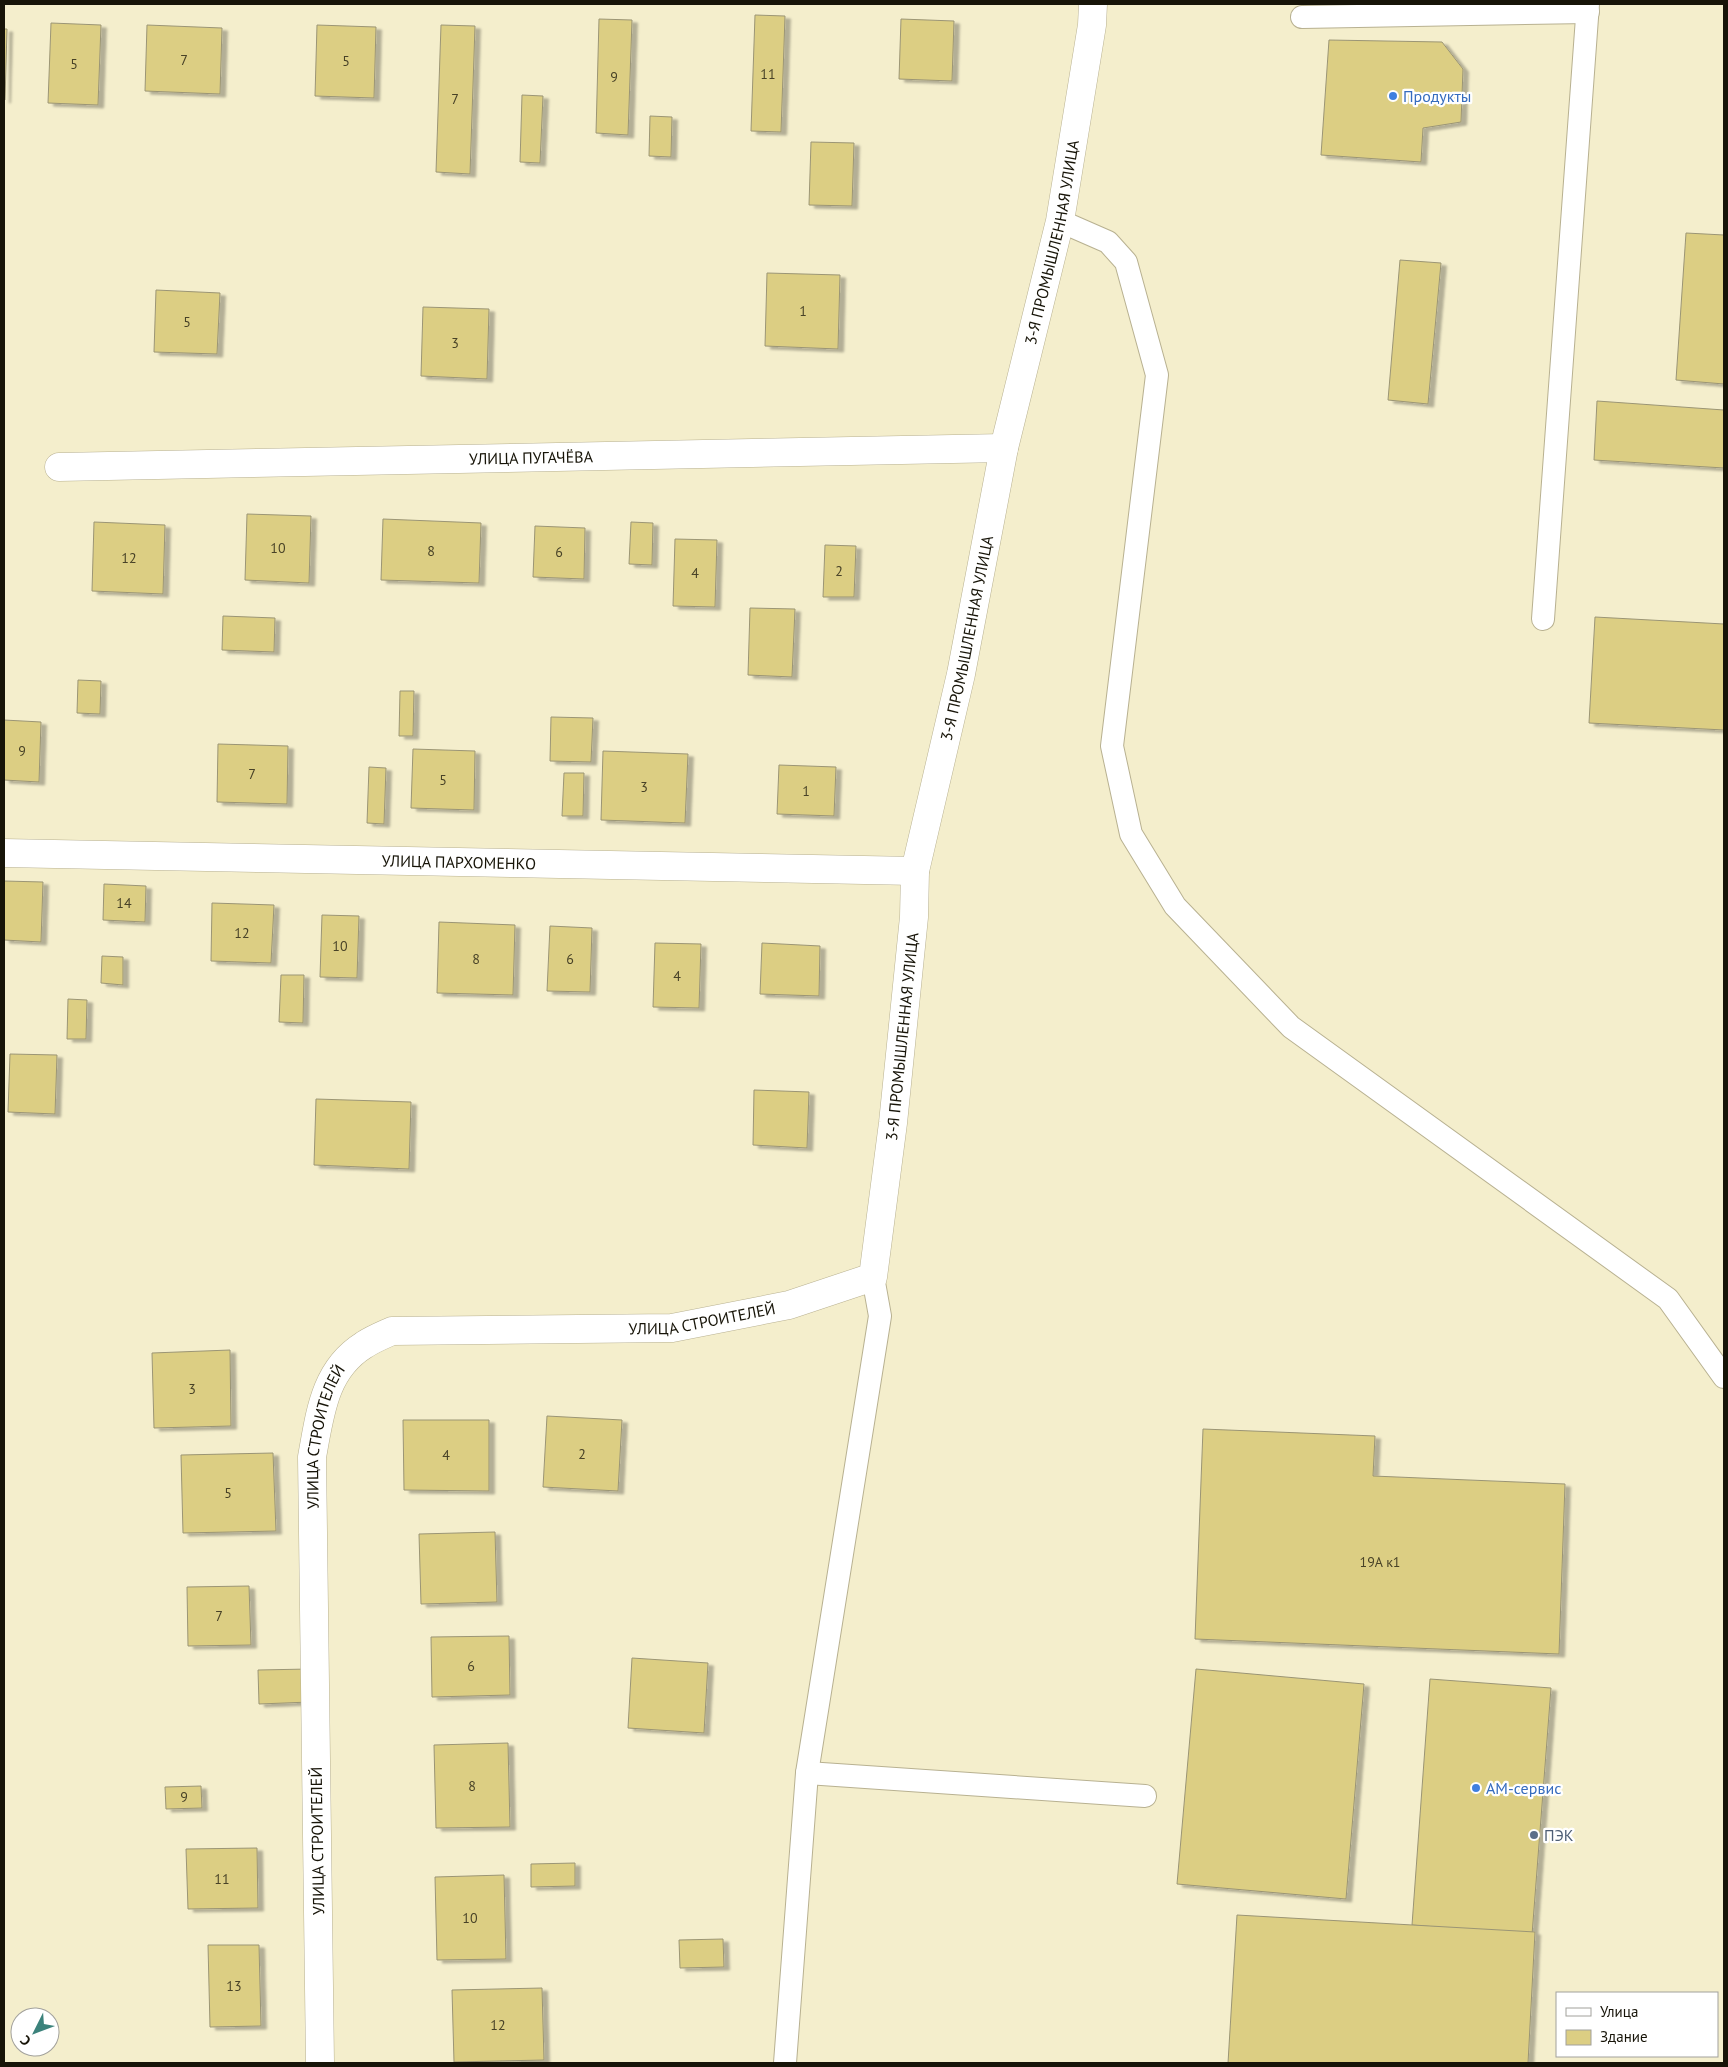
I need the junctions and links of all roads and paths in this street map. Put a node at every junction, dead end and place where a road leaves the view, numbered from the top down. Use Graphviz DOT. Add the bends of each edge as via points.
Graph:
graph roads {
  1 [pos="1093,4"];
  2 [pos="1588,8"];
  3 [pos="1302,17"];
  4 [pos="1060,221"];
  5 [pos="1004,448"];
  6 [pos="59,467"];
  7 [pos="1544,619"];
  8 [pos="4,852"];
  9 [pos="915,871"];
  10 [pos="874,1277"];
  11 [pos="1724,1377"];
  12 [pos="807,1774"];
  13 [pos="1145,1796"];
  14 [pos="320,2063"];
  15 [pos="785,2063"];
  1 -- 4 [label="street, 3-Я ПРОМЫШЛЕННАЯ УЛИЦА"];
  2 -- 3 [label="lane"];
  2 -- 7 [label="lane"];
  4 -- 5 [label="street, 3-Я ПРОМЫШЛЕННАЯ УЛИЦА"];
  4 -- 11 [label="lane" via="1108,242 1126,262 1157,375 1112,746 1130,834 1175,906 1291,1027 1668,1299"];
  5 -- 6 [label="street, УЛИЦА ПУГАЧЁВА"];
  5 -- 9 [label="street, 3-Я ПРОМЫШЛЕННАЯ УЛИЦА" via="961,674"];
  8 -- 9 [label="street, УЛИЦА ПАРХОМЕНКО"];
  9 -- 10 [label="street, 3-Я ПРОМЫШЛЕННАЯ УЛИЦА" via="914,916"];
  10 -- 12 [label="lane" via="880,1316"];
  10 -- 14 [label="street, УЛИЦА СТРОИТЕЛЕЙ" via="789,1305 672,1328 392,1331 363,1345 337,1370 322,1402 312,1457"];
  12 -- 13 [label="lane"];
  12 -- 15 [label="lane"];
}
